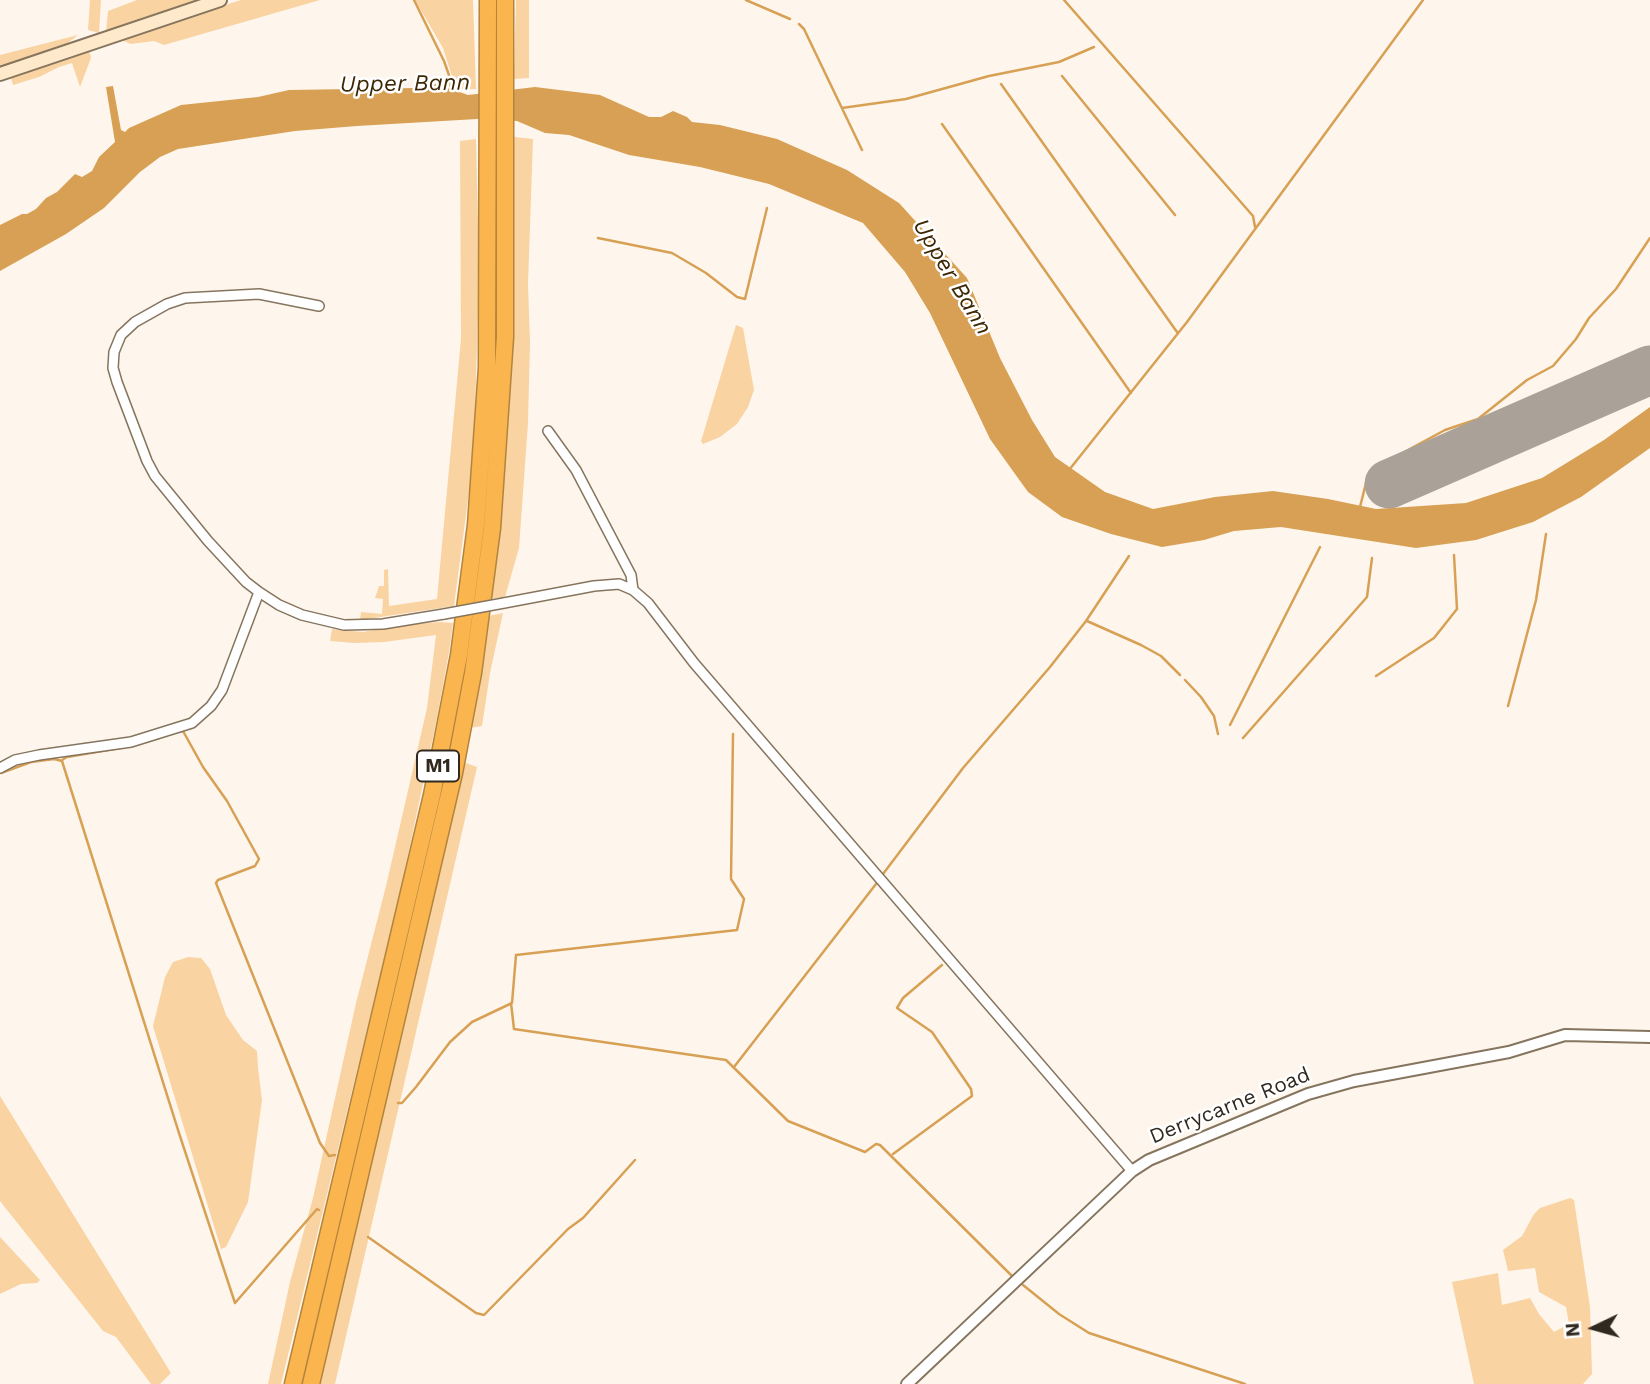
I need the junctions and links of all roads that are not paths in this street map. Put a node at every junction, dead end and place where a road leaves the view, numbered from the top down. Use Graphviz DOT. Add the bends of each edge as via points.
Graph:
graph roads {
  1 [pos="220,0"];
  2 [pos="488,0"];
  3 [pos="505,0"];
  4 [pos="0,74"];
  5 [pos="319,306"];
  6 [pos="548,431"];
  7 [pos="634,590"];
  8 [pos="259,592"];
  9 [pos="0,768"];
  10 [pos="1650,1037"];
  11 [pos="1132,1171"];
  12 [pos="293,1384"];
  13 [pos="311,1384"];
  14 [pos="907,1384"];
  1 -- 4 [label="main road"];
  2 -- 12 [label="highway, M1" via="487,368 459,654 432,795"];
  3 -- 13 [label="highway, M1" via="506,337 492,528 473,673 454,773"];
  5 -- 8 [label="street" via="259,294 185,298 135,322 121,335 114,352 117,382 155,476 208,541"];
  6 -- 7 [label="street" via="576,470 631,575"];
  7 -- 8 [label="street, bridge" via="619,584 594,586 383,624 344,625 302,615"];
  7 -- 11 [label="street"];
  8 -- 9 [label="street" via="222,690 192,723 131,743 15,760"];
  10 -- 11 [label="street, Derrycarne Road" via="1565,1035 1509,1052 1329,1087"];
  11 -- 14 [label="street, Derrycarne Road"];
}
